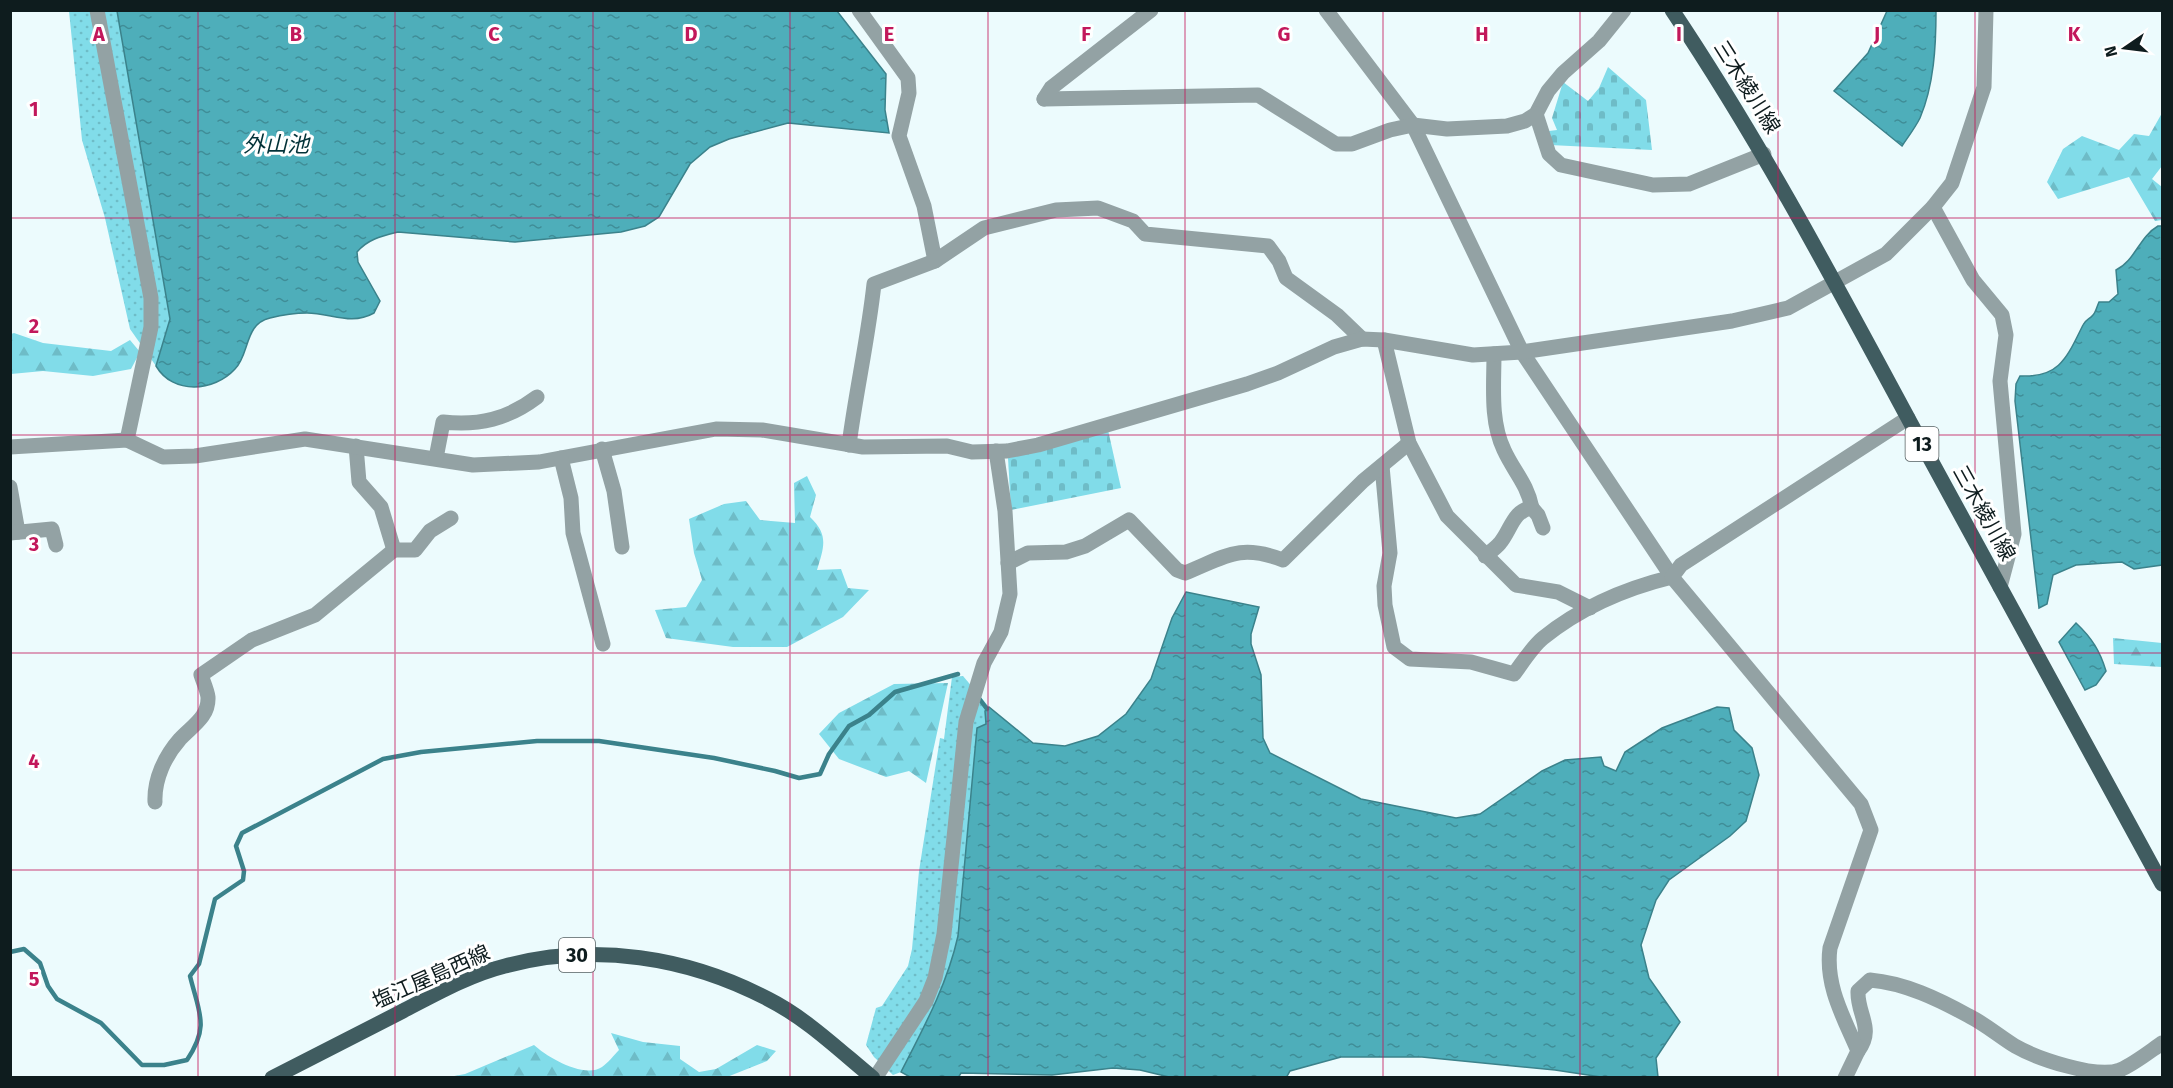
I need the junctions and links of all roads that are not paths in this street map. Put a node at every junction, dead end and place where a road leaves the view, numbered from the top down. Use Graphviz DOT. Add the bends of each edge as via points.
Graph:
graph roads {
  1 [pos="97,10"];
  2 [pos="859,10"];
  3 [pos="1152,10"];
  4 [pos="1326,10"];
  5 [pos="1624,10"];
  6 [pos="1671,10"];
  7 [pos="1986,10"];
  8 [pos="1536,114"];
  9 [pos="1413,125"];
  10 [pos="1764,154"];
  11 [pos="1933,207"];
  12 [pos="935,261"];
  13 [pos="1837,283"];
  14 [pos="1362,339"];
  15 [pos="1384,340"];
  16 [pos="1522,352"];
  17 [pos="1494,354"];
  18 [pos="537,397"];
  19 [pos="1908,418"];
  20 [pos="127,440"];
  21 [pos="1409,443"];
  22 [pos="849,445"];
  23 [pos="356,446"];
  24 [pos="10,447"];
  25 [pos="602,449"];
  26 [pos="996,451"];
  27 [pos="436,458"];
  28 [pos="561,458"];
  29 [pos="1382,466"];
  30 [pos="10,487"];
  31 [pos="1532,508"];
  32 [pos="451,518"];
  33 [pos="1543,528"];
  34 [pos="14,533"];
  35 [pos="56,545"];
  36 [pos="622,547"];
  37 [pos="394,550"];
  38 [pos="1485,556"];
  39 [pos="1008,563"];
  40 [pos="1672,577"];
  41 [pos="2000,587"];
  42 [pos="1590,608"];
  43 [pos="603,644"];
  44 [pos="155,802"];
  45 [pos="2163,884"];
  46 [pos="2163,1043"];
  47 [pos="1858,1051"];
  48 [pos="272,1077"];
  49 [pos="874,1077"];
  50 [pos="1845,1077"];
  1 -- 20 [label="street" via="151,298 151,327"];
  2 -- 12 [label="street" via="908,78 909,93 899,136 924,206"];
  3 -- 9 [label="street" via="1051,88 1044,99 1258,95 1335,144 1352,144"];
  4 -- 9 [label="street"];
  5 -- 8 [label="street" via="1599,41 1563,73"];
  6 -- 10 [label="main road, 三木綾川線 / 13"];
  7 -- 11 [label="street" via="1981,99 1952,183"];
  8 -- 9 [label="street" via="1507,126 1447,129"];
  8 -- 10 [label="street" via="1549,154 1561,165 1641,183 1689,184"];
  9 -- 16 [label="street"];
  10 -- 13 [label="main road, 三木綾川線 / 13"];
  11 -- 13 [label="street" via="1886,254"];
  11 -- 41 [label="street" via="1973,279 2002,315 2006,335 2000,381 2014,534"];
  12 -- 14 [label="street" via="984,228 1056,210 1098,208 1132,221 1145,234 1268,246 1286,278 1337,315"];
  12 -- 22 [label="street" via="874,284"];
  13 -- 16 [label="street" via="1788,308 1732,321"];
  13 -- 19 [label="main road, 三木綾川線 / 13"];
  14 -- 15 [label="street"];
  14 -- 26 [label="street" via="1247,384 1038,446"];
  15 -- 17 [label="street" via="1473,355"];
  15 -- 21 [label="street"];
  16 -- 17 [label="street"];
  16 -- 40 [label="street"];
  17 -- 31 [label="street" via="1494,412 1503,448 1528,488"];
  18 -- 27 [label="street" via="510,415 479,424 443,422"];
  19 -- 40 [label="street" via="1681,565"];
  19 -- 41 [label="main road, 三木綾川線 / 13"];
  20 -- 23 [label="street" via="163,457 195,456 304,439"];
  20 -- 24 [label="street"];
  21 -- 29 [label="street"];
  21 -- 38 [label="street" via="1447,516"];
  22 -- 25 [label="street" via="762,430 716,429"];
  22 -- 26 [label="street"];
  23 -- 27 [label="street"];
  23 -- 37 [label="street" via="359,482 381,507"];
  25 -- 28 [label="street"];
  25 -- 36 [label="street" via="614,491"];
  26 -- 39 [label="street"];
  27 -- 28 [label="street" via="473,465"];
  28 -- 43 [label="street" via="571,498 573,533"];
  29 -- 39 [label="street" via="1282,560 1245,550 1185,573 1177,570 1129,520 1085,546 1066,552 1028,553"];
  29 -- 42 [label="street" via="1390,553 1385,605 1394,647 1400,653 1432,662 1471,662 1514,674 1542,639"];
  30 -- 34 [label="street"];
  31 -- 33 [label="street"];
  31 -- 38 [label="street" via="1518,513 1500,543"];
  32 -- 37 [label="street" via="430,531 415,550"];
  34 -- 35 [label="street" via="52,529"];
  37 -- 44 [label="street" via="315,615 252,640 201,675 208,698 200,722 181,738 162,766 154,788"];
  38 -- 42 [label="street" via="1516,585 1558,592"];
  39 -- 49 [label="street" via="1010,594 1001,632 984,663 966,722 944,934 935,978 926,1001"];
  40 -- 42 [label="street" via="1637,585"];
  40 -- 47 [label="street" via="1862,804 1869,818 1871,830 1830,948 1828,966 1832,989"];
  41 -- 45 [label="main road, 三木綾川線 / 13"];
  46 -- 47 [label="street" via="2120,1070 2101,1073 2049,1060 2017,1047 1971,1017 1932,998 1893,982 1870,980 1857,990 1866,1026 1866,1040"];
  47 -- 50 [label="street"];
  48 -- 49 [label="main road, 塩江屋島西線 / 30" via="440,992 505,966 573,955 643,957 712,973 771,1000"];
}
